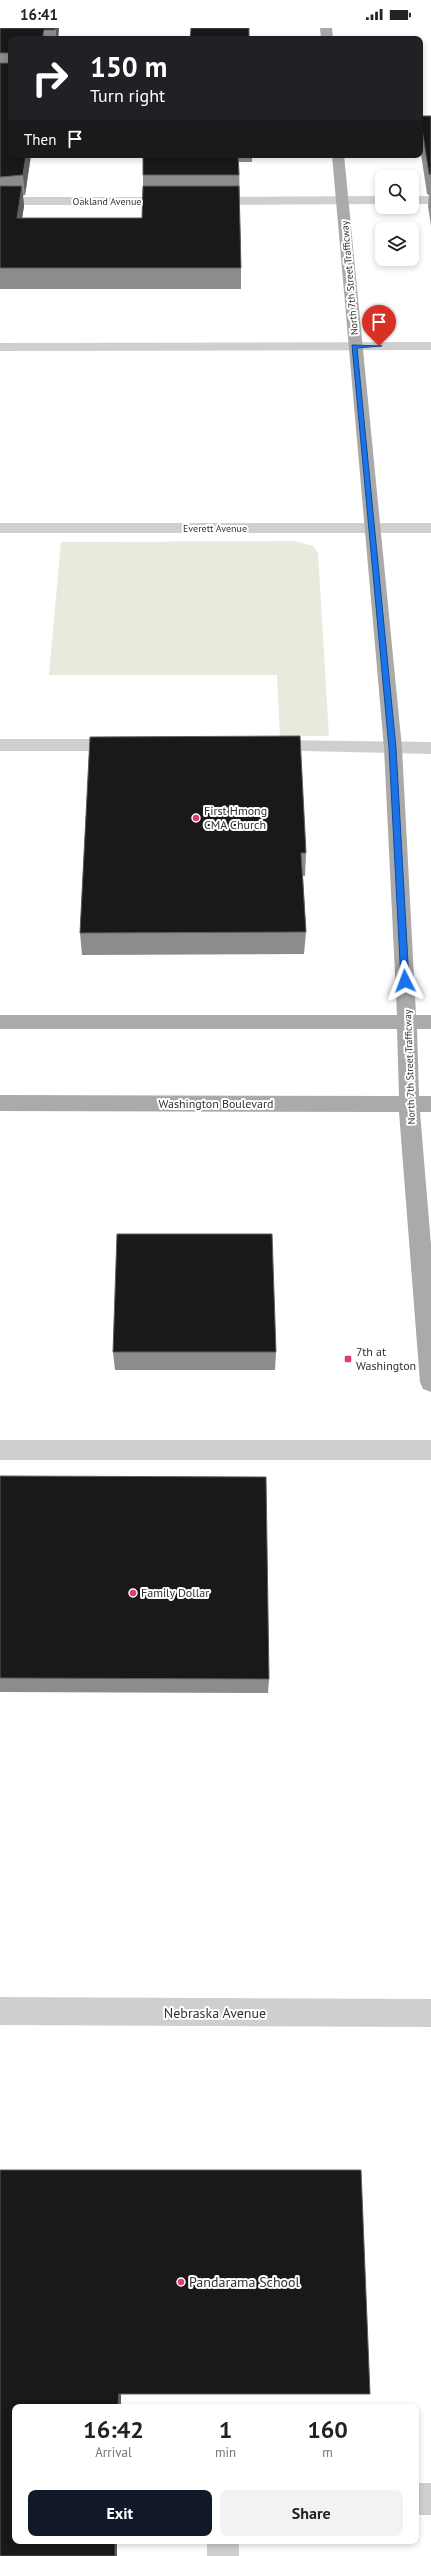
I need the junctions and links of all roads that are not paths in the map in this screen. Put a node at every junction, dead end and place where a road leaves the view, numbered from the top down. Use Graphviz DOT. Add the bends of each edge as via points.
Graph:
graph roads {
  1 [pos="338,158"];
  2 [pos="342,200"];
  3 [pos="375,200"];
  4 [pos="419,200"];
  5 [pos="431,200"];
  6 [pos="0,201"];
  7 [pos="354,346"];
  8 [pos="431,346"];
  9 [pos="0,347"];
  10 [pos="0,528"];
  11 [pos="371,528"];
  12 [pos="431,528"];
  13 [pos="0,745"];
  14 [pos="136,745"];
  15 [pos="255,746"];
  16 [pos="393,748"];
  17 [pos="431,748"];
  18 [pos="0,1022"];
  19 [pos="407,1022"];
  20 [pos="431,1022"];
  21 [pos="0,1103"];
  22 [pos="409,1104"];
  23 [pos="431,1104"];
  24 [pos="431,1382"];
  25 [pos="0,1450"];
  26 [pos="431,1450"];
  27 [pos="0,2012"];
  28 [pos="431,2013"];
  29 [pos="419,2499"];
  30 [pos="431,2499"];
  31 [pos="223,2544"];
  32 [pos="223,2556"];
  1 -- 2 [label="main road, North 7th Street Trafficway"];
  2 -- 3 [label="street, Oakland Avenue"];
  2 -- 6 [label="street, Oakland Avenue"];
  2 -- 7 [label="main road, North 7th Street Trafficway"];
  4 -- 5 [label="street"];
  7 -- 8 [label="street"];
  7 -- 9 [label="street"];
  7 -- 11 [label="main road, North 7th Street Trafficway"];
  10 -- 11 [label="street, Everett Avenue"];
  11 -- 12 [label="street, Everett Avenue"];
  11 -- 16 [label="main road, North 7th Street Trafficway"];
  13 -- 14 [label="street"];
  15 -- 16 [label="street"];
  16 -- 17 [label="street"];
  16 -- 19 [label="main road, North 7th Street Trafficway"];
  18 -- 19 [label="main road"];
  19 -- 20 [label="main road"];
  19 -- 22 [label="main road, North 7th Street Trafficway"];
  21 -- 22 [label="main road, Washington Boulevard"];
  22 -- 23 [label="main road, Washington Boulevard"];
  22 -- 24 [label="main road, North 7th Street Trafficway"];
  25 -- 26 [label="street"];
  27 -- 28 [label="street, Nebraska Avenue"];
  29 -- 30 [label="street"];
  31 -- 32 [label="street"];
}
